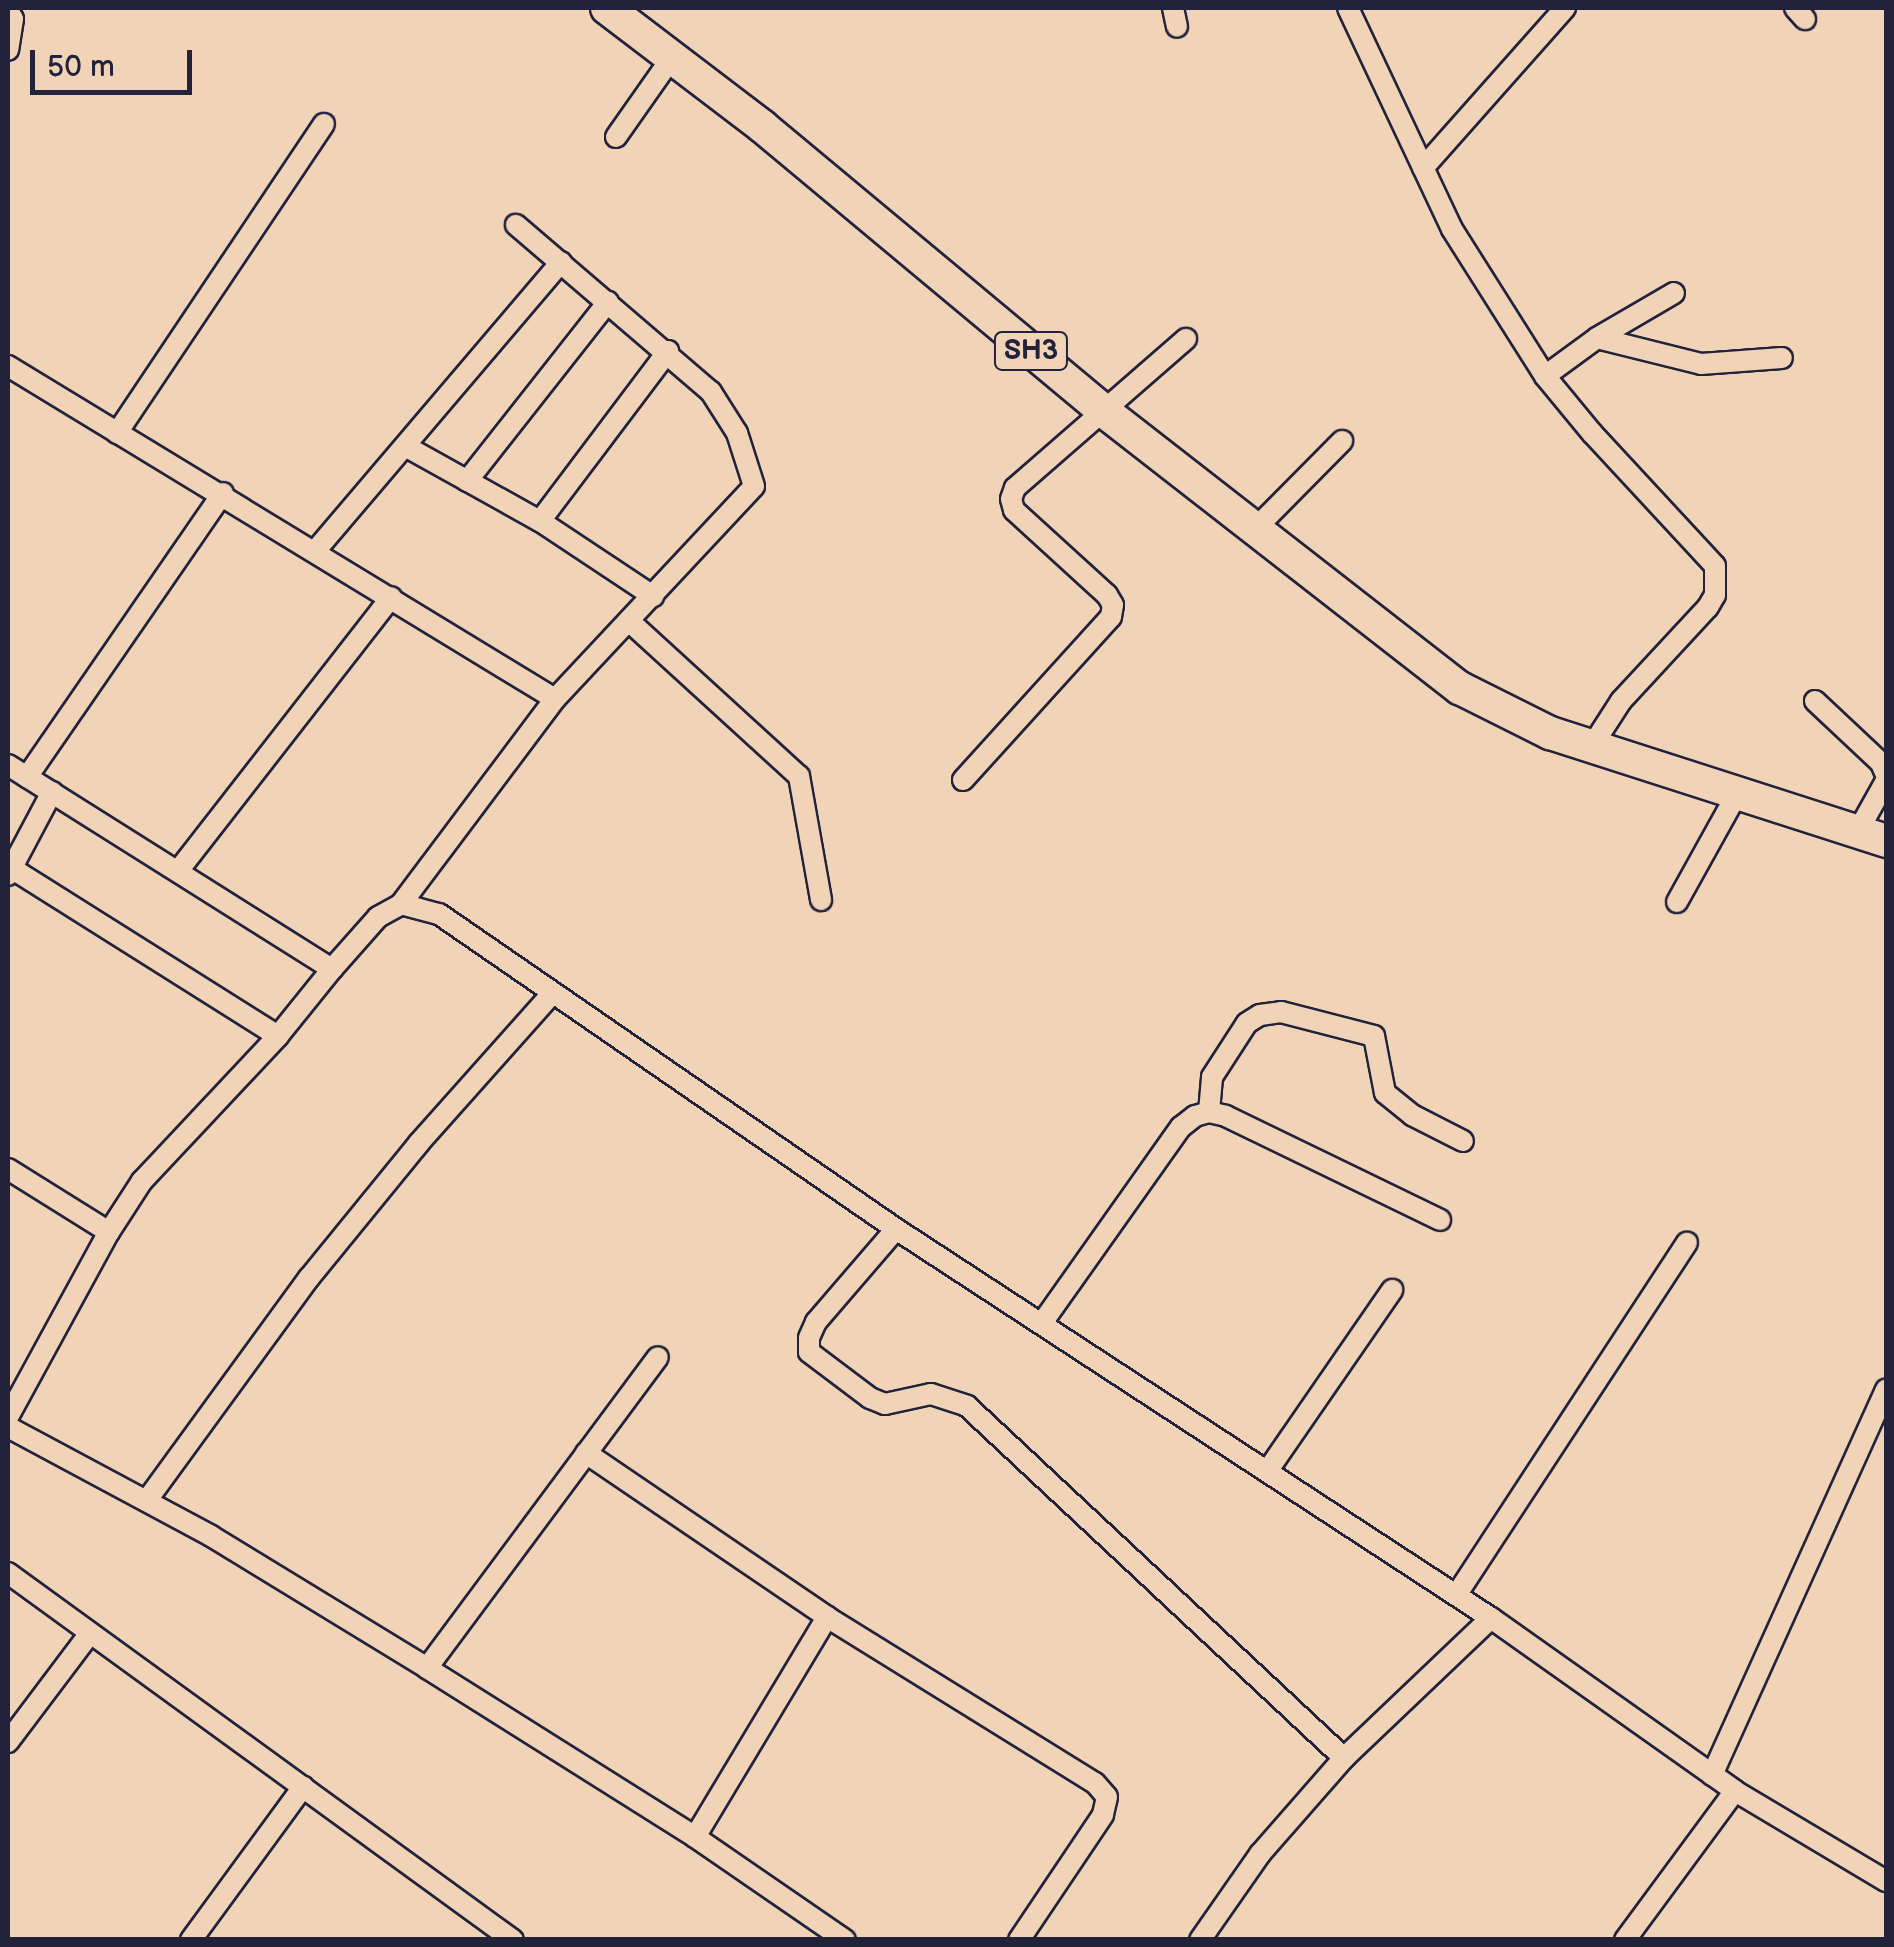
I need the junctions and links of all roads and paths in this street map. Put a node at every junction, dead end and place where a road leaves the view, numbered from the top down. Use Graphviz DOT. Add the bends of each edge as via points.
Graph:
graph roads {
  1 [pos="607,8"];
  2 [pos="1348,8"];
  3 [pos="1565,8"];
  4 [pos="8,10"];
  5 [pos="8,50"];
  6 [pos="673,56"];
  7 [pos="324,124"];
  8 [pos="616,137"];
  9 [pos="1423,168"];
  10 [pos="516,225"];
  11 [pos="561,262"];
  12 [pos="1674,293"];
  13 [pos="608,302"];
  14 [pos="1186,338"];
  15 [pos="1597,338"];
  16 [pos="668,351"];
  17 [pos="1782,358"];
  18 [pos="8,366"];
  19 [pos="1545,376"];
  20 [pos="1105,412"];
  21 [pos="117,432"];
  22 [pos="1342,441"];
  23 [pos="405,446"];
  24 [pos="468,481"];
  25 [pos="223,493"];
  26 [pos="540,521"];
  27 [pos="1255,529"];
  28 [pos="316,550"];
  29 [pos="653,596"];
  30 [pos="391,597"];
  31 [pos="628,621"];
  32 [pos="554,699"];
  33 [pos="1815,701"];
  34 [pos="1592,746"];
  35 [pos="8,765"];
  36 [pos="27,776"];
  37 [pos="1886,778"];
  38 [pos="963,780"];
  39 [pos="52,792"];
  40 [pos="1738,792"];
  41 [pos="1872,836"];
  42 [pos="9,870"];
  43 [pos="178,871"];
  44 [pos="820,900"];
  45 [pos="1677,902"];
  46 [pos="401,904"];
  47 [pos="332,970"];
  48 [pos="551,995"];
  49 [pos="278,1036"];
  50 [pos="1209,1112"];
  51 [pos="1463,1141"];
  52 [pos="8,1169"];
  53 [pos="1440,1220"];
  54 [pos="896,1229"];
  55 [pos="109,1232"];
  56 [pos="1687,1243"];
  57 [pos="1392,1290"];
  58 [pos="1042,1323"];
  59 [pos="658,1357"];
  60 [pos="1886,1388"];
  61 [pos="8,1417"];
  62 [pos="8,1427"];
  63 [pos="586,1453"];
  64 [pos="1268,1470"];
  65 [pos="147,1500"];
  66 [pos="8,1573"];
  67 [pos="1457,1594"];
  68 [pos="827,1616"];
  69 [pos="1491,1618"];
  70 [pos="90,1633"];
  71 [pos="427,1668"];
  72 [pos="8,1742"];
  73 [pos="1344,1758"];
  74 [pos="1712,1775"];
  75 [pos="304,1787"];
  76 [pos="1735,1791"];
  77 [pos="695,1837"];
  78 [pos="1886,1881"];
  79 [pos="835,1937"];
  80 [pos="191,1940"];
  81 [pos="513,1940"];
  82 [pos="1019,1940"];
  83 [pos="1200,1940"];
  84 [pos="1625,1940"];
  1 -- 6 [label="main road, SH3"];
  2 -- 9 [label="street"];
  3 -- 9 [label="street"];
  4 -- 5 [label="street"];
  6 -- 8 [label="street"];
  6 -- 20 [label="main road, SH3"];
  7 -- 21 [label="street"];
  9 -- 19 [label="street" via="1462,248"];
  10 -- 11 [label="street"];
  11 -- 13 [label="street"];
  11 -- 23 [label="street"];
  12 -- 15 [label="street"];
  13 -- 16 [label="street"];
  13 -- 24 [label="street"];
  14 -- 20 [label="street"];
  15 -- 17 [label="street" via="1702,364"];
  15 -- 19 [label="street"];
  16 -- 26 [label="street"];
  16 -- 29 [label="street" via="722,405 754,486"];
  18 -- 21 [label="street"];
  19 -- 34 [label="street" via="1705,552 1717,580 1708,607 1621,701"];
  20 -- 27 [label="main road, SH3"];
  20 -- 38 [label="street" via="1015,488 1011,499 1014,510 1107,596 1111,617"];
  21 -- 25 [label="street"];
  22 -- 27 [label="street"];
  23 -- 24 [label="street"];
  23 -- 28 [label="street"];
  24 -- 26 [label="street"];
  25 -- 28 [label="street"];
  25 -- 36 [label="street"];
  26 -- 29 [label="street"];
  27 -- 34 [label="main road, SH3" via="1460,688 1536,727"];
  28 -- 30 [label="street"];
  29 -- 31 [label="street"];
  30 -- 32 [label="street"];
  30 -- 43 [label="street"];
  31 -- 32 [label="street"];
  31 -- 44 [label="street" via="798,776"];
  32 -- 46 [label="street"];
  33 -- 37 [label="street" via="1882,763"];
  34 -- 40 [label="main road, SH3"];
  35 -- 36 [label="street"];
  36 -- 39 [label="street"];
  37 -- 41 [label="street"];
  39 -- 42 [label="street"];
  39 -- 43 [label="street"];
  40 -- 41 [label="main road, SH3"];
  40 -- 45 [label="street"];
  42 -- 49 [label="street"];
  43 -- 47 [label="street"];
  46 -- 47 [label="street" via="378,917"];
  46 -- 48 [label="street" via="439,914"];
  47 -- 49 [label="street"];
  48 -- 54 [label="street"];
  48 -- 65 [label="street" via="309,1278"];
  49 -- 55 [label="street" via="162,1158"];
  50 -- 51 [label="street" via="1212,1077 1247,1023 1280,1012 1374,1036 1385,1093"];
  50 -- 53 [label="street"];
  50 -- 58 [label="street" via="1180,1128"];
  52 -- 55 [label="street"];
  54 -- 58 [label="street"];
  54 -- 73 [label="street" via="816,1322 809,1352 885,1404 932,1394 968,1406"];
  55 -- 61 [label="street"];
  56 -- 67 [label="street"];
  57 -- 64 [label="street"];
  58 -- 64 [label="street"];
  59 -- 63 [label="street"];
  60 -- 74 [label="street"];
  62 -- 65 [label="street"];
  63 -- 68 [label="street"];
  63 -- 71 [label="street"];
  64 -- 67 [label="street"];
  65 -- 71 [label="street"];
  66 -- 70 [label="street"];
  67 -- 69 [label="street"];
  68 -- 77 [label="street"];
  68 -- 82 [label="street" via="1095,1783 1107,1798 1103,1815"];
  69 -- 73 [label="street"];
  69 -- 74 [label="street"];
  70 -- 72 [label="street"];
  70 -- 75 [label="street"];
  71 -- 77 [label="street"];
  73 -- 83 [label="street" via="1260,1854"];
  74 -- 76 [label="street"];
  75 -- 80 [label="street"];
  75 -- 81 [label="street"];
  76 -- 78 [label="street"];
  76 -- 84 [label="street"];
  77 -- 79 [label="street"];
}
